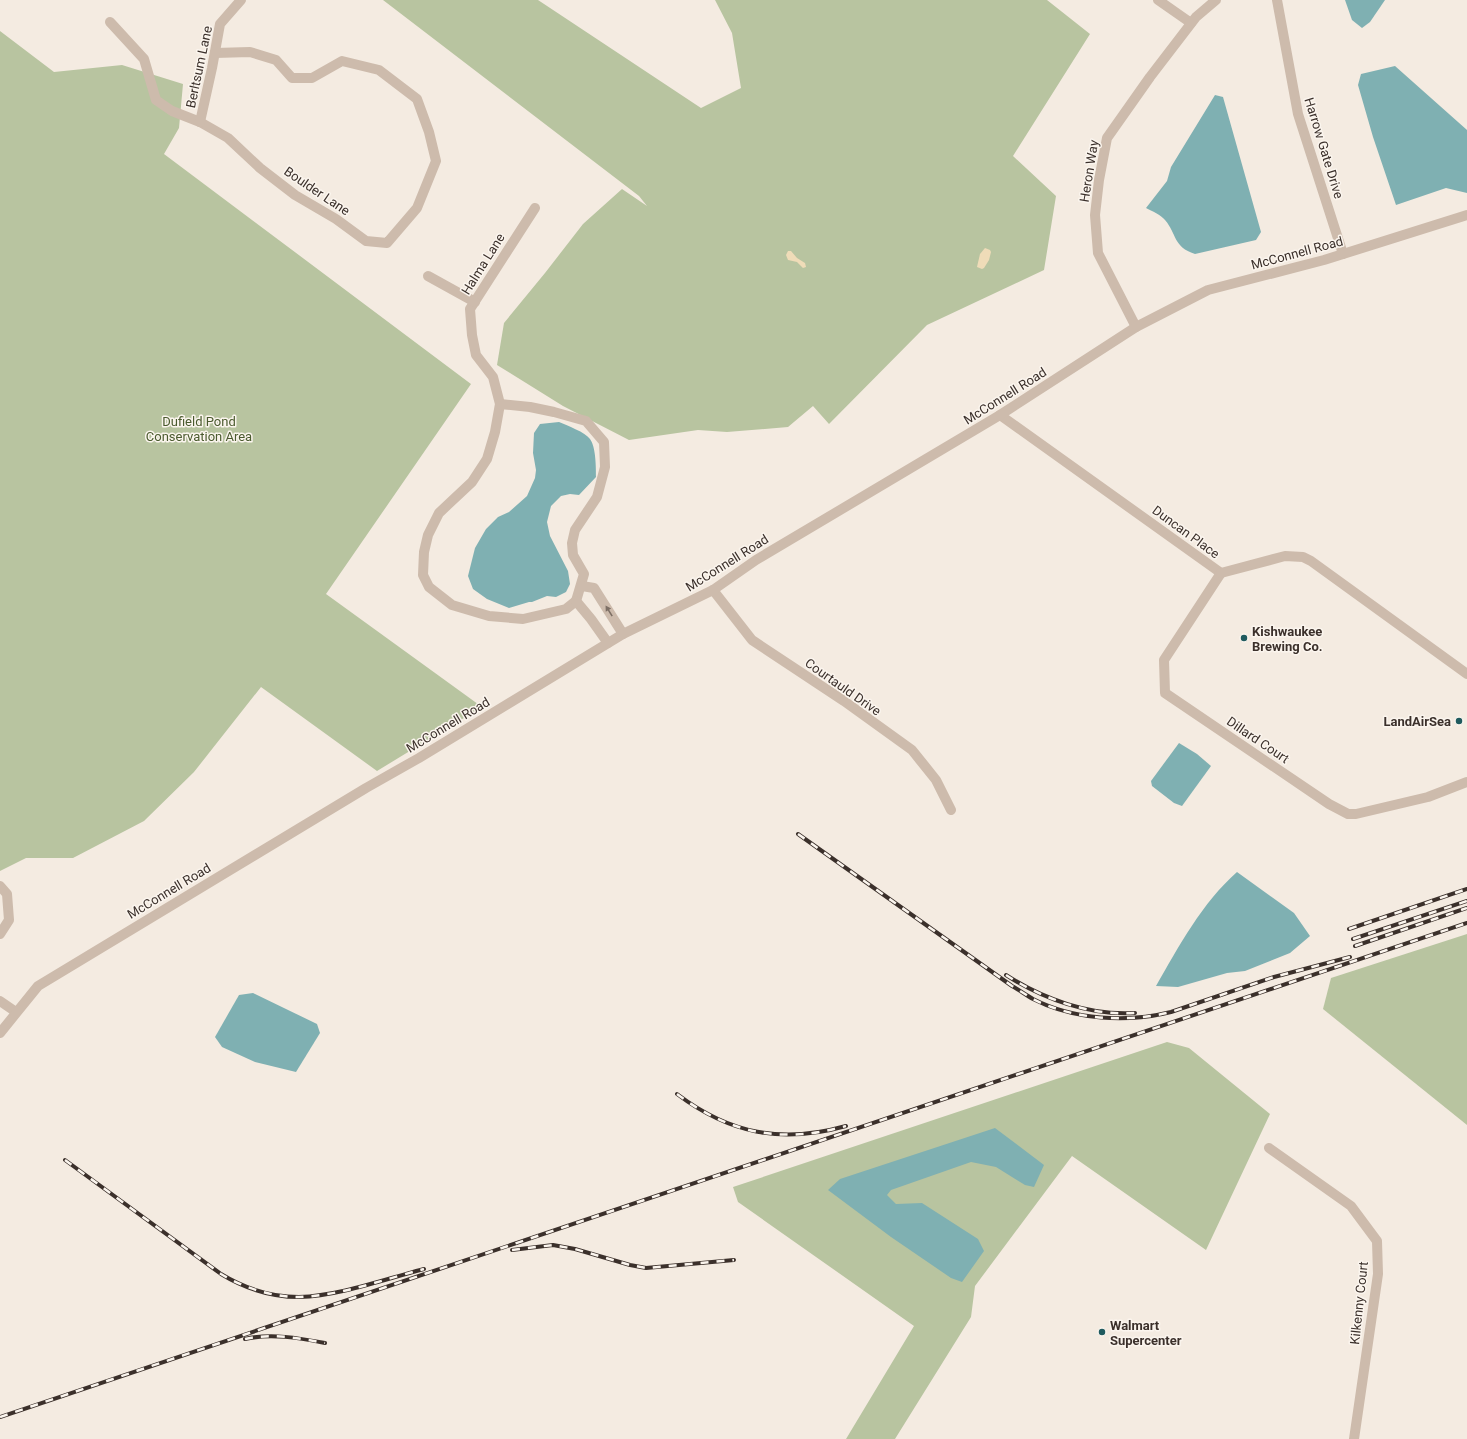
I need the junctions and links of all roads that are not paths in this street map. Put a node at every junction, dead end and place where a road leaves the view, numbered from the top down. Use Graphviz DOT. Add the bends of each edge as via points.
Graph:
graph roads {
  1 [pos="241,0"];
  2 [pos="1158,0"];
  3 [pos="1216,0"];
  4 [pos="1278,0"];
  5 [pos="110,22"];
  6 [pos="1191,23"];
  7 [pos="215,53"];
  8 [pos="200,122"];
  9 [pos="534,208"];
  10 [pos="1467,215"];
  11 [pos="1343,254"];
  12 [pos="428,276"];
  13 [pos="475,302"];
  14 [pos="1136,327"];
  15 [pos="500,404"];
  16 [pos="1000,416"];
  17 [pos="1221,573"];
  18 [pos="582,586"];
  19 [pos="713,590"];
  20 [pos="576,601"];
  21 [pos="623,634"];
  22 [pos="608,643"];
  23 [pos="1467,674"];
  24 [pos="1467,782"];
  25 [pos="952,810"];
  26 [pos="0,886"];
  27 [pos="0,934"];
  28 [pos="0,1001"];
  29 [pos="16,1012"];
  30 [pos="0,1033"];
  31 [pos="1269,1148"];
  32 [pos="1354,1439"];
  1 -- 7 [label="street, Berltsum Lane" via="220,24"];
  2 -- 6 [label="street"];
  3 -- 6 [label="street, Heron Way"];
  4 -- 11 [label="street, Harrow Gate Drive" via="1298,114"];
  5 -- 8 [label="street" via="144,59 156,100 172,111"];
  6 -- 14 [label="street, Heron Way" via="1107,138 1099,180 1095,215 1098,253"];
  7 -- 8 [label="street, Berltsum Lane"];
  7 -- 8 [label="street, Boulder Lane" via="250,52 270,58 276,60 292,78 312,78 342,61 379,70 416,99 429,132 436,161 417,208 387,243 366,241 336,219 295,195 260,168 228,138"];
  9 -- 13 [label="street, Halma Lane"];
  10 -- 11 [label="street, McConnell Road"];
  11 -- 14 [label="street, McConnell Road" via="1208,290"];
  12 -- 13 [label="street"];
  13 -- 15 [label="street, Halma Lane" via="470,309 476,355 493,377"];
  14 -- 16 [label="street, McConnell Road"];
  15 -- 18 [label="street" via="536,408 586,421 604,442 605,467 597,497 575,530 572,543 573,555 584,574"];
  15 -- 20 [label="street" via="487,458 472,482 439,513 428,535 423,575 429,587 452,606 489,616 523,619 566,609"];
  16 -- 17 [label="street, Duncan Place"];
  16 -- 19 [label="street, McConnell Road" via="756,560"];
  17 -- 23 [label="street, Duncan Place" via="1285,556 1302,557"];
  17 -- 24 [label="street, Dillard Court" via="1164,660 1165,693 1329,804 1348,814 1428,797"];
  18 -- 20 [label="street"];
  21 -- 18 [label="street, one-way" via="594,588"];
  19 -- 21 [label="street, McConnell Road"];
  19 -- 25 [label="street, Courtauld Drive" via="752,640 912,750 936,780"];
  20 -- 22 [label="street"];
  21 -- 22 [label="street, McConnell Road"];
  22 -- 29 [label="street, McConnell Road" via="38,986"];
  26 -- 27 [label="street" via="6,894 9,920"];
  28 -- 29 [label="street"];
  29 -- 30 [label="street, McConnell Road"];
  31 -- 32 [label="street, Kilkenny Court" via="1351,1206 1377,1241 1378,1274"];
}
